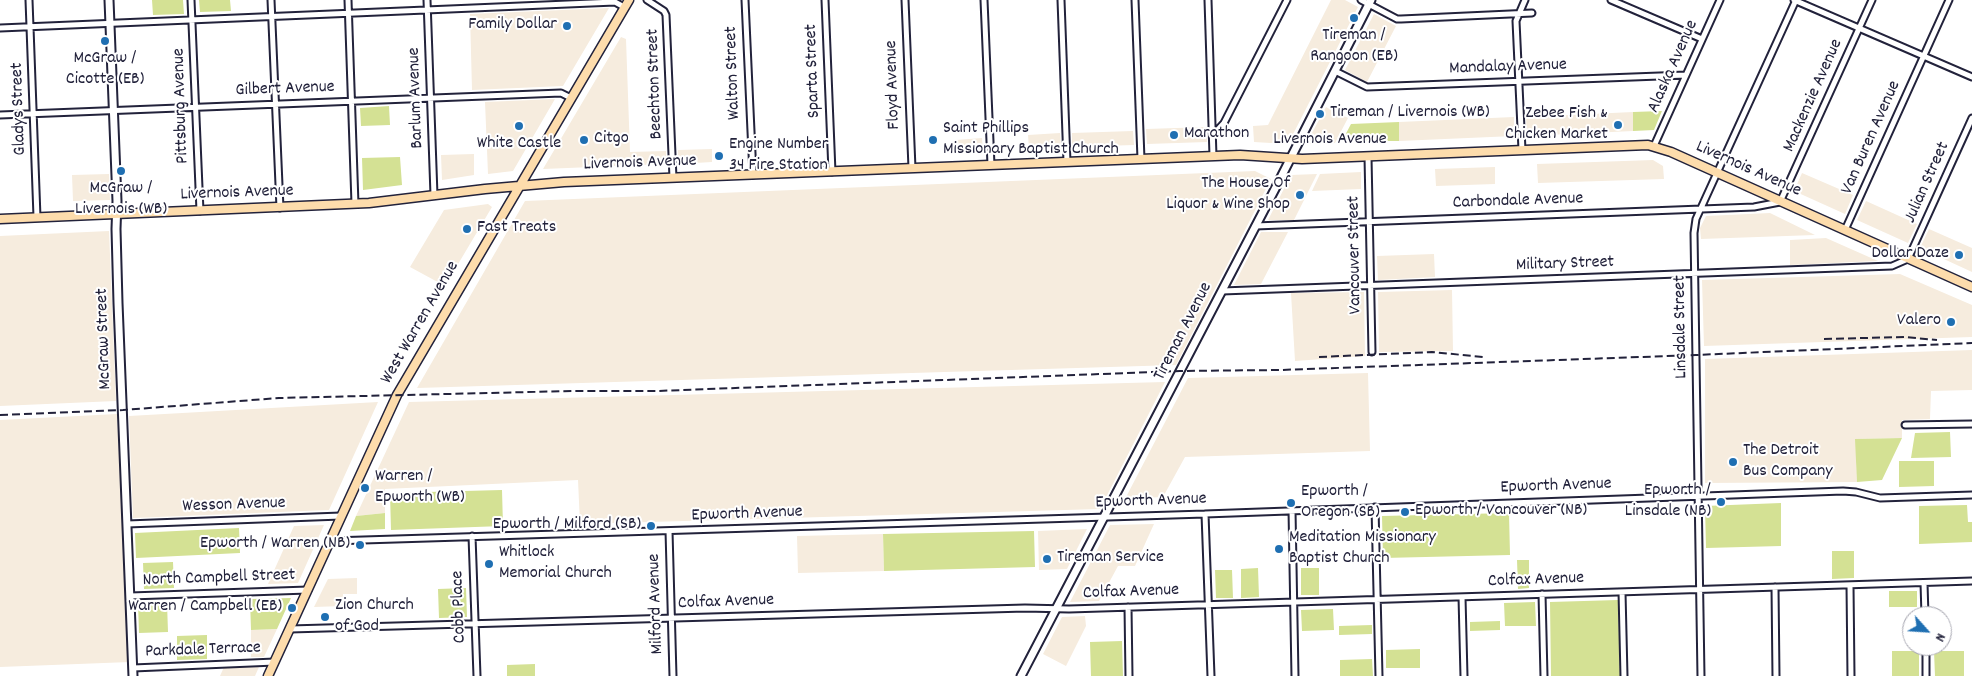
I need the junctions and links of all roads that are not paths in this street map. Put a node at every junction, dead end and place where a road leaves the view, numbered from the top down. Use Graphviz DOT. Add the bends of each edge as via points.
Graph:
graph roads {
  1 [pos="29,0"];
  2 [pos="109,0"];
  3 [pos="192,0"];
  4 [pos="271,0"];
  5 [pos="348,0"];
  6 [pos="427,0"];
  7 [pos="647,0"];
  8 [pos="745,0"];
  9 [pos="825,0"];
  10 [pos="905,0"];
  11 [pos="984,0"];
  12 [pos="1061,0"];
  13 [pos="1135,0"];
  14 [pos="1208,0"];
  15 [pos="1287,0"];
  16 [pos="1361,0"];
  17 [pos="1525,0"];
  18 [pos="1611,0"];
  19 [pos="1720,0"];
  20 [pos="1795,0"];
  21 [pos="1872,0"];
  22 [pos="1949,0"];
  23 [pos="1370,2"];
  24 [pos="627,4"];
  25 [pos="428,9"];
  26 [pos="348,12"];
  27 [pos="1518,14"];
  28 [pos="1532,14"];
  29 [pos="272,17"];
  30 [pos="192,20"];
  31 [pos="110,23"];
  32 [pos="30,26"];
  33 [pos="0,28"];
  34 [pos="1859,28"];
  35 [pos="1702,39"];
  36 [pos="1924,56"];
  37 [pos="1335,71"];
  38 [pos="1686,75"];
  39 [pos="1972,77"];
  40 [pos="1519,81"];
  41 [pos="431,98"];
  42 [pos="571,98"];
  43 [pos="352,101"];
  44 [pos="275,104"];
  45 [pos="196,107"];
  46 [pos="114,110"];
  47 [pos="34,114"];
  48 [pos="0,115"];
  49 [pos="1972,118"];
  50 [pos="1213,134"];
  51 [pos="1654,146"];
  52 [pos="1522,150"];
  53 [pos="1213,156"];
  54 [pos="1368,157"];
  55 [pos="1290,158"];
  56 [pos="1141,159"];
  57 [pos="1067,162"];
  58 [pos="991,165"];
  59 [pos="912,168"];
  60 [pos="832,172"];
  61 [pos="1718,173"];
  62 [pos="753,175"];
  63 [pos="673,178"];
  64 [pos="519,186"];
  65 [pos="434,195"];
  66 [pos="1780,202"];
  67 [pos="355,204"];
  68 [pos="280,208"];
  69 [pos="1701,209"];
  70 [pos="200,211"];
  71 [pos="116,214"];
  72 [pos="38,217"];
  73 [pos="0,219"];
  74 [pos="1370,222"];
  75 [pos="1255,226"];
  76 [pos="1845,230"];
  77 [pos="1908,259"];
  78 [pos="1695,274"];
  79 [pos="1371,286"];
  80 [pos="1972,287"];
  81 [pos="1222,291"];
  82 [pos="1372,352"];
  83 [pos="1972,424"];
  84 [pos="1905,425"];
  85 [pos="1699,496"];
  86 [pos="1972,496"];
  87 [pos="1375,507"];
  88 [pos="1292,510"];
  89 [pos="1205,514"];
  90 [pos="341,516"];
  91 [pos="1104,517"];
  92 [pos="127,524"];
  93 [pos="669,531"];
  94 [pos="472,536"];
  95 [pos="331,541"];
  96 [pos="1972,581"];
  97 [pos="1924,582"];
  98 [pos="1850,585"];
  99 [pos="1775,587"];
  100 [pos="309,590"];
  101 [pos="1700,590"];
  102 [pos="1622,592"];
  103 [pos="1542,594"];
  104 [pos="130,596"];
  105 [pos="1462,597"];
  106 [pos="1377,600"];
  107 [pos="1294,602"];
  108 [pos="1208,605"];
  109 [pos="1925,606"];
  110 [pos="1128,607"];
  111 [pos="1056,608"];
  112 [pos="671,618"];
  113 [pos="475,624"];
  114 [pos="290,629"];
  115 [pos="1926,656"];
  116 [pos="275,662"];
  117 [pos="133,668"];
  118 [pos="133,676"];
  119 [pos="268,676"];
  120 [pos="477,676"];
  121 [pos="673,676"];
  122 [pos="1021,676"];
  123 [pos="1129,676"];
  124 [pos="1211,676"];
  125 [pos="1295,676"];
  126 [pos="1379,676"];
  127 [pos="1464,676"];
  128 [pos="1544,676"];
  129 [pos="1624,676"];
  130 [pos="1702,676"];
  131 [pos="1776,676"];
  132 [pos="1851,676"];
  133 [pos="1926,676"];
  1 -- 32 [label="street, Gladys Street"];
  2 -- 31 [label="street, McGraw Street"];
  3 -- 30 [label="street, Pittsburg Avenue"];
  4 -- 29 [label="street"];
  5 -- 26 [label="street"];
  6 -- 25 [label="street, Barlum Avenue"];
  7 -- 63 [label="street, Beechton Street" via="666,15"];
  8 -- 62 [label="street, Walton Street"];
  9 -- 60 [label="street, Sparta Street"];
  10 -- 59 [label="street, Floyd Avenue"];
  11 -- 58 [label="street"];
  12 -- 57 [label="street"];
  13 -- 56 [label="street"];
  14 -- 50 [label="street"];
  15 -- 50 [label="street" via="1224,123"];
  16 -- 23 [label="street"];
  17 -- 27 [label="street"];
  18 -- 35 [label="street"];
  19 -- 35 [label="street, Alaska Avenue"];
  20 -- 34 [label="street"];
  20 -- 61 [label="street, Linsdale Street"];
  21 -- 34 [label="street, Mackenzie Avenue"];
  22 -- 36 [label="street, Van Buren Avenue"];
  23 -- 27 [label="street" via="1397,19"];
  23 -- 37 [label="street, Tireman Avenue"];
  24 -- 25 [label="street"];
  24 -- 42 [label="main road, West Warren Avenue"];
  25 -- 26 [label="street"];
  25 -- 41 [label="street, Barlum Avenue"];
  26 -- 29 [label="street"];
  26 -- 43 [label="street"];
  27 -- 28 [label="street"];
  27 -- 40 [label="street"];
  29 -- 30 [label="street"];
  29 -- 44 [label="street"];
  30 -- 31 [label="street"];
  30 -- 45 [label="street, Pittsburg Avenue"];
  31 -- 32 [label="street"];
  31 -- 46 [label="street, McGraw Street"];
  32 -- 33 [label="street"];
  32 -- 47 [label="street, Gladys Street"];
  34 -- 36 [label="street"];
  34 -- 66 [label="street, Mackenzie Avenue"];
  35 -- 38 [label="street, Alaska Avenue"];
  36 -- 39 [label="street"];
  36 -- 76 [label="street, Van Buren Avenue"];
  37 -- 40 [label="street, Mandalay Avenue" via="1368,87"];
  37 -- 55 [label="street, Tireman Avenue"];
  38 -- 40 [label="street, Mandalay Avenue"];
  38 -- 51 [label="street, Alaska Avenue"];
  40 -- 52 [label="street"];
  41 -- 42 [label="street, Gilbert Avenue" via="561,93"];
  41 -- 43 [label="street, Gilbert Avenue"];
  41 -- 65 [label="street, Barlum Avenue"];
  42 -- 64 [label="main road, West Warren Avenue"];
  43 -- 44 [label="street, Gilbert Avenue"];
  43 -- 67 [label="street"];
  44 -- 45 [label="street, Gilbert Avenue"];
  44 -- 68 [label="street"];
  45 -- 46 [label="street, Gilbert Avenue"];
  45 -- 70 [label="street, Pittsburg Avenue"];
  46 -- 47 [label="street, Gilbert Avenue"];
  46 -- 71 [label="street, McGraw Street"];
  47 -- 48 [label="street, Gilbert Avenue"];
  47 -- 72 [label="street, Gladys Street"];
  49 -- 77 [label="street, Julian Street"];
  50 -- 53 [label="street"];
  51 -- 52 [label="main road, Livernois Avenue"];
  51 -- 61 [label="main road, Livernois Avenue"];
  52 -- 54 [label="main road, Livernois Avenue"];
  53 -- 55 [label="main road, Livernois Avenue"];
  53 -- 56 [label="main road, Livernois Avenue"];
  54 -- 55 [label="main road, Livernois Avenue"];
  54 -- 74 [label="street, Vancouver Street"];
  55 -- 75 [label="street, Tireman Avenue"];
  56 -- 57 [label="main road, Livernois Avenue"];
  57 -- 58 [label="main road, Livernois Avenue"];
  58 -- 59 [label="main road, Livernois Avenue"];
  59 -- 60 [label="main road, Livernois Avenue"];
  60 -- 62 [label="main road, Livernois Avenue"];
  61 -- 66 [label="main road, Livernois Avenue"];
  61 -- 69 [label="street, Linsdale Street"];
  62 -- 63 [label="main road, Livernois Avenue"];
  63 -- 64 [label="main road, Livernois Avenue"];
  64 -- 65 [label="main road, Livernois Avenue"];
  64 -- 90 [label="main road, West Warren Avenue" via="397,395"];
  65 -- 67 [label="main road, Livernois Avenue"];
  66 -- 69 [label="street, Carbondale Avenue" via="1754,207"];
  66 -- 76 [label="main road, Livernois Avenue"];
  67 -- 68 [label="main road, Livernois Avenue"];
  68 -- 70 [label="main road, Livernois Avenue"];
  69 -- 74 [label="street, Carbondale Avenue"];
  69 -- 78 [label="street, Linsdale Street" via="1694,233"];
  70 -- 71 [label="main road, Livernois Avenue"];
  71 -- 72 [label="main road, Livernois Avenue"];
  71 -- 92 [label="street, McGraw Street"];
  72 -- 73 [label="main road, Livernois Avenue"];
  74 -- 75 [label="street, Carbondale Avenue"];
  74 -- 79 [label="street, Vancouver Street"];
  75 -- 81 [label="street, Tireman Avenue"];
  76 -- 77 [label="main road, Livernois Avenue"];
  77 -- 78 [label="street, Military Street" via="1890,266"];
  77 -- 80 [label="main road, Livernois Avenue"];
  78 -- 79 [label="street, Military Street"];
  78 -- 85 [label="street, Linsdale Street"];
  79 -- 81 [label="street, Military Street"];
  79 -- 82 [label="street, Vancouver Street"];
  81 -- 91 [label="street, Tireman Avenue"];
  83 -- 84 [label="street"];
  85 -- 86 [label="street, Epworth Avenue" via="1843,491 1880,498"];
  85 -- 87 [label="street, Epworth Avenue"];
  85 -- 101 [label="street, Linsdale Street"];
  87 -- 88 [label="street, Epworth Avenue"];
  87 -- 106 [label="street"];
  88 -- 89 [label="street, Epworth Avenue"];
  88 -- 107 [label="street"];
  89 -- 91 [label="street, Epworth Avenue"];
  89 -- 108 [label="street"];
  90 -- 92 [label="street, Wesson Avenue"];
  90 -- 95 [label="main road, West Warren Avenue"];
  91 -- 93 [label="street, Epworth Avenue"];
  91 -- 111 [label="street, Tireman Avenue"];
  92 -- 104 [label="street, McGraw Street"];
  93 -- 94 [label="street, Epworth Avenue"];
  93 -- 112 [label="street, Milford Avenue"];
  94 -- 95 [label="street, Epworth Avenue"];
  94 -- 113 [label="street, Cobb Place"];
  95 -- 100 [label="main road, West Warren Avenue"];
  96 -- 97 [label="street, Colfax Avenue"];
  97 -- 98 [label="street, Colfax Avenue"];
  97 -- 109 [label="street"];
  98 -- 99 [label="street, Colfax Avenue"];
  98 -- 132 [label="street"];
  99 -- 101 [label="street, Colfax Avenue"];
  99 -- 131 [label="street"];
  100 -- 104 [label="street, North Campbell Street"];
  100 -- 114 [label="main road, West Warren Avenue"];
  101 -- 102 [label="street, Colfax Avenue"];
  101 -- 130 [label="street, Linsdale Street"];
  102 -- 103 [label="street, Colfax Avenue"];
  102 -- 129 [label="street"];
  103 -- 105 [label="street, Colfax Avenue"];
  103 -- 128 [label="street"];
  104 -- 117 [label="street, McGraw Street"];
  105 -- 106 [label="street, Colfax Avenue"];
  105 -- 127 [label="street"];
  106 -- 107 [label="street, Colfax Avenue"];
  106 -- 126 [label="street"];
  107 -- 108 [label="street, Colfax Avenue"];
  107 -- 125 [label="street"];
  108 -- 110 [label="street, Colfax Avenue"];
  108 -- 124 [label="street"];
  110 -- 111 [label="street, Colfax Avenue"];
  110 -- 123 [label="street"];
  111 -- 112 [label="street, Colfax Avenue"];
  111 -- 122 [label="street, Tireman Avenue"];
  112 -- 113 [label="street, Colfax Avenue"];
  112 -- 121 [label="street, Milford Avenue"];
  113 -- 114 [label="street, Colfax Avenue"];
  113 -- 120 [label="street, Cobb Place"];
  114 -- 116 [label="main road, West Warren Avenue"];
  115 -- 133 [label="street"];
  116 -- 117 [label="street, Parkdale Terrace"];
  116 -- 119 [label="main road, West Warren Avenue"];
  117 -- 118 [label="street, McGraw Street"];
}
